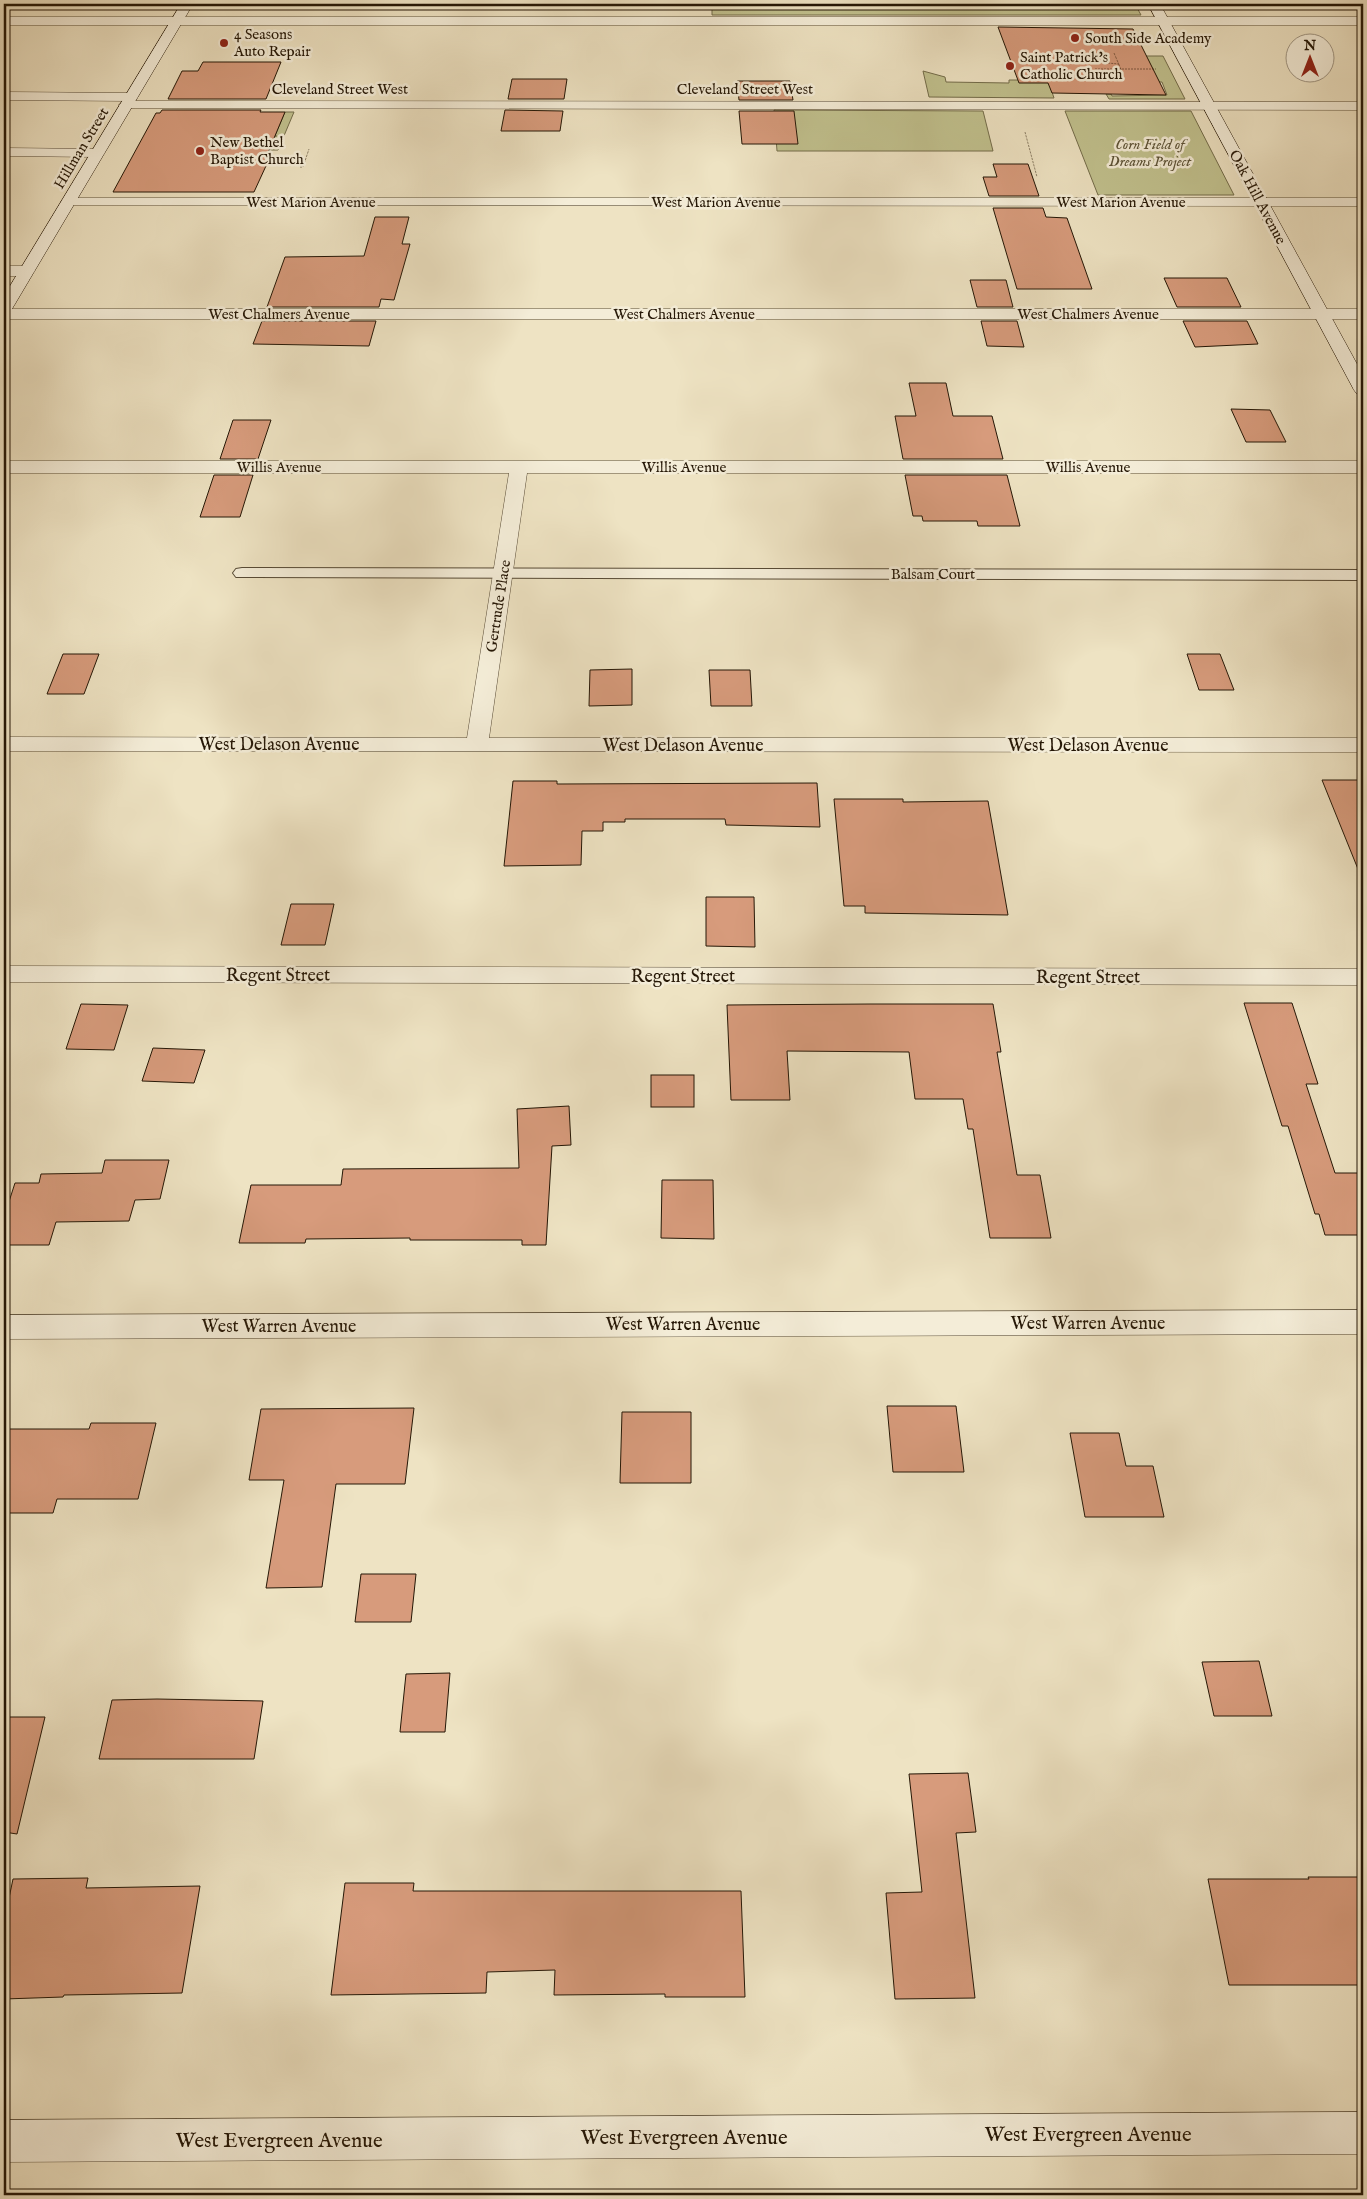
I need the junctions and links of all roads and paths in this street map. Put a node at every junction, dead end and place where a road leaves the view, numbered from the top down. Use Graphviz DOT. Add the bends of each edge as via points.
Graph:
graph roads {
  1 [pos="187,4"];
  2 [pos="1154,4"];
  3 [pos="4,21"];
  4 [pos="177,21"];
  5 [pos="1163,21"];
  6 [pos="1363,21"];
  7 [pos="1114,53"];
  8 [pos="1084,61"];
  9 [pos="1119,64"];
  10 [pos="1095,69"];
  11 [pos="1116,69"];
  12 [pos="1121,69"];
  13 [pos="4,96"];
  14 [pos="128,101"];
  15 [pos="1209,106"];
  16 [pos="1363,106"];
  17 [pos="1024,128"];
  18 [pos="275,136"];
  19 [pos="284,136"];
  20 [pos="309,150"];
  21 [pos="4,152"];
  22 [pos="98,153"];
  23 [pos="300,167"];
  24 [pos="1039,183"];
  25 [pos="68,202"];
  26 [pos="1260,202"];
  27 [pos="1363,202"];
  28 [pos="4,271"];
  29 [pos="27,271"];
  30 [pos="4,309"];
  31 [pos="4,314"];
  32 [pos="1322,314"];
  33 [pos="1363,314"];
  34 [pos="1363,390"];
  35 [pos="1363,467"];
  36 [pos="4,468"];
  37 [pos="519,468"];
  38 [pos="242,573"];
  39 [pos="503,574"];
  40 [pos="1363,575"];
  41 [pos="4,744"];
  42 [pos="477,744"];
  43 [pos="1363,745"];
  44 [pos="4,974"];
  45 [pos="1363,977"];
  46 [pos="1363,1322"];
  47 [pos="4,1327"];
  48 [pos="1363,2133"];
  49 [pos="4,2141"];
  1 -- 4 [label="street, Hillman Street"];
  2 -- 5 [label="street, Oak Hill Avenue"];
  3 -- 4 [label="street"];
  4 -- 5 [label="street"];
  4 -- 14 [label="street, Hillman Street"];
  5 -- 6 [label="street"];
  5 -- 15 [label="street, Oak Hill Avenue"];
  7 -- 9 [label="path"];
  8 -- 9 [label="path"];
  9 -- 12 [label="path"];
  10 -- 11 [label="path"];
  13 -- 14 [label="street, Cleveland Street West"];
  14 -- 15 [label="street, Cleveland Street West"];
  14 -- 22 [label="street, Hillman Street"];
  15 -- 16 [label="street, Cleveland Street West"];
  15 -- 26 [label="street, Oak Hill Avenue"];
  17 -- 24 [label="path"];
  18 -- 19 [label="path"];
  20 -- 23 [label="path" via="303,167"];
  21 -- 22 [label="street"];
  22 -- 25 [label="street, Hillman Street"];
  25 -- 26 [label="street, West Marion Avenue"];
  25 -- 29 [label="street, Hillman Street"];
  26 -- 27 [label="street, West Marion Avenue"];
  26 -- 32 [label="street, Oak Hill Avenue"];
  28 -- 29 [label="street"];
  29 -- 30 [label="street, Hillman Street"];
  31 -- 32 [label="street, West Chalmers Avenue"];
  32 -- 33 [label="street, West Chalmers Avenue"];
  32 -- 34 [label="street, Oak Hill Avenue"];
  35 -- 37 [label="street, Willis Avenue"];
  36 -- 37 [label="street, Willis Avenue"];
  37 -- 39 [label="street, Gertrude Place"];
  38 -- 39 [label="lane, Balsam Court"];
  39 -- 40 [label="lane, Balsam Court"];
  39 -- 42 [label="street, Gertrude Place"];
  41 -- 42 [label="street, West Delason Avenue"];
  42 -- 43 [label="street, West Delason Avenue"];
  44 -- 45 [label="street, Regent Street"];
  46 -- 47 [label="street, West Warren Avenue"];
  48 -- 49 [label="street, West Evergreen Avenue"];
}
